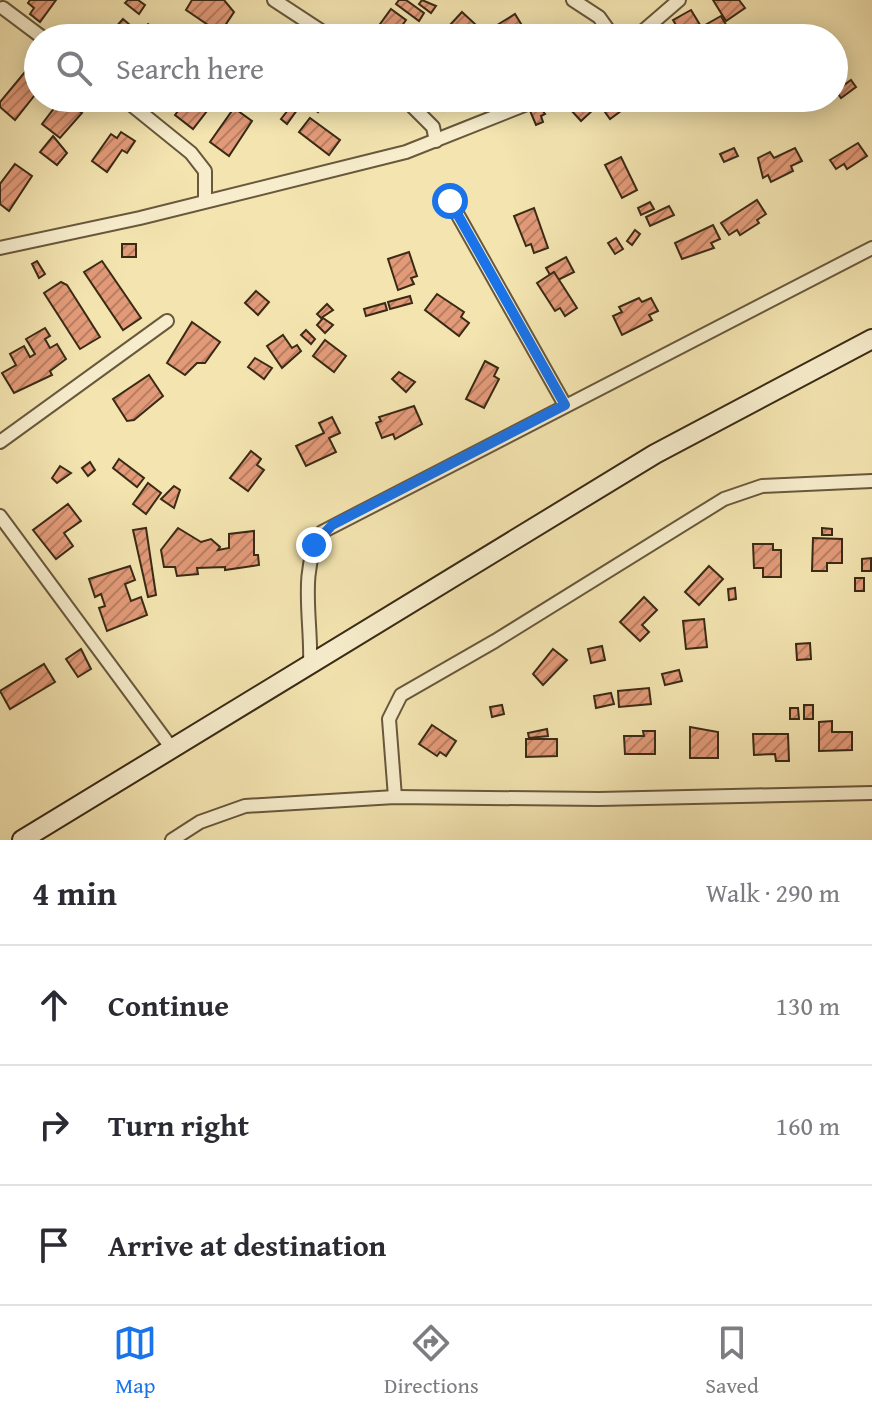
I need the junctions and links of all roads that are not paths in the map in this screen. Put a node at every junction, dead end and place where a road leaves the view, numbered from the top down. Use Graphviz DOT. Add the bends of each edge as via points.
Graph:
graph roads {
  1 [pos="274,0"];
  2 [pos="573,0"];
  3 [pos="679,0"];
  4 [pos="4,7"];
  5 [pos="25,24"];
  6 [pos="311,24"];
  7 [pos="604,24"];
  8 [pos="651,24"];
  9 [pos="140,112"];
  10 [pos="418,112"];
  11 [pos="507,112"];
  12 [pos="436,141"];
  13 [pos="205,201"];
  14 [pos="450,201"];
  15 [pos="0,248"];
  16 [pos="872,248"];
  17 [pos="167,321"];
  18 [pos="872,339"];
  19 [pos="565,405"];
  20 [pos="0,442"];
  21 [pos="872,481"];
  22 [pos="0,516"];
  23 [pos="310,664"];
  24 [pos="173,750"];
  25 [pos="872,793"];
  26 [pos="395,797"];
  27 [pos="22,840"];
  28 [pos="172,840"];
  1 -- 6 [label="street"];
  2 -- 7 [label="street"];
  3 -- 8 [label="street"];
  4 -- 5 [label="street"];
  9 -- 13 [label="street" via="205,171"];
  10 -- 12 [label="street" via="433,127"];
  11 -- 12 [label="street"];
  12 -- 13 [label="street"];
  13 -- 15 [label="street"];
  14 -- 19 [label="street"];
  16 -- 19 [label="street"];
  17 -- 20 [label="street"];
  18 -- 23 [label="main road" via="655,454"];
  19 -- 23 [label="street" via="322,532 308,569"];
  21 -- 26 [label="street" via="762,486 724,499 401,695 389,719"];
  22 -- 24 [label="street"];
  23 -- 24 [label="main road"];
  24 -- 27 [label="main road"];
  25 -- 26 [label="street"];
  26 -- 28 [label="street" via="245,806 200,822"];
}
